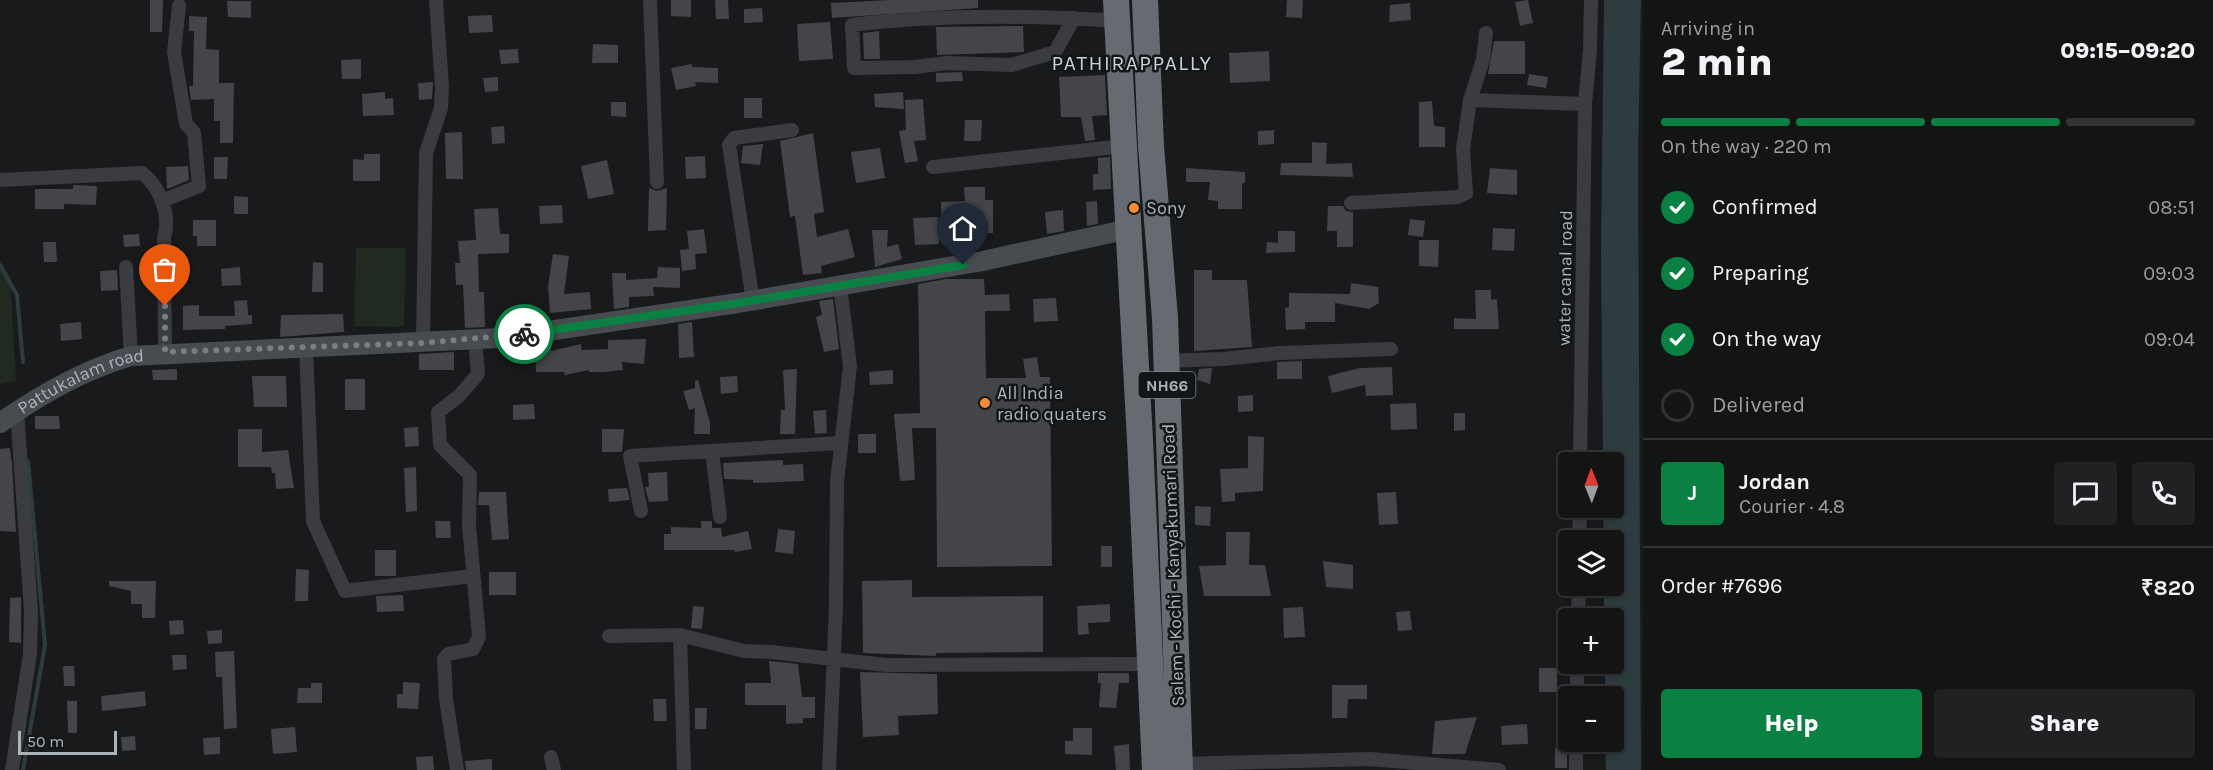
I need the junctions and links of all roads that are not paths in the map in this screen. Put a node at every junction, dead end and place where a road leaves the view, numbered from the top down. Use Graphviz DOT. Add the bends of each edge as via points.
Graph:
graph roads {
  1 [pos="436,0"];
  2 [pos="650,0"];
  3 [pos="1145,0"];
  4 [pos="1591,0"];
  5 [pos="179,6"];
  6 [pos="1116,10"];
  7 [pos="1074,18"];
  8 [pos="1486,33"];
  9 [pos="1585,99"];
  10 [pos="1470,100"];
  11 [pos="792,130"];
  12 [pos="1124,146"];
  13 [pos="933,167"];
  14 [pos="0,180"];
  15 [pos="657,182"];
  16 [pos="162,201"];
  17 [pos="1351,203"];
  18 [pos="1129,229"];
  19 [pos="126,267"];
  20 [pos="840,285"];
  21 [pos="753,301"];
  22 [pos="475,339"];
  23 [pos="423,343"];
  24 [pos="306,347"];
  25 [pos="1391,349"];
  26 [pos="165,352"];
  27 [pos="131,356"];
  28 [pos="1166,361"];
  29 [pos="17,411"];
  30 [pos="0,423"];
  31 [pos="840,443"];
  32 [pos="712,451"];
  33 [pos="1580,452"];
  34 [pos="641,511"];
  35 [pos="720,517"];
  36 [pos="473,576"];
  37 [pos="681,634"];
  38 [pos="609,636"];
  39 [pos="834,659"];
  40 [pos="1150,664"];
  41 [pos="1576,752"];
  42 [pos="1180,767"];
  43 [pos="12,770"];
  44 [pos="457,770"];
  45 [pos="684,770"];
  46 [pos="829,770"];
  47 [pos="1155,770"];
  48 [pos="1499,770"];
  49 [pos="1576,770"];
  1 -- 23 [label="street" via="442,87 441,108 426,153"];
  2 -- 15 [label="street"];
  3 -- 28 [label="highway, Salem - Kochi - Kanyakumari Road / NH66"];
  4 -- 9 [label="street, water canal road"];
  5 -- 16 [label="street" via="174,52 186,123 194,134 199,186"];
  6 -- 7 [label="street"];
  6 -- 12 [label="highway"];
  7 -- 7 [label="street" via="907,18 852,25 854,68 947,63 1012,65 1055,52"];
  8 -- 10 [label="street" via="1483,60"];
  9 -- 10 [label="street"];
  9 -- 33 [label="street, water canal road"];
  10 -- 17 [label="street" via="1463,149 1466,193 1458,197"];
  11 -- 21 [label="street" via="734,138 729,145"];
  12 -- 13 [label="street"];
  12 -- 18 [label="highway"];
  14 -- 16 [label="street" via="142,173"];
  16 -- 26 [label="street" via="166,229"];
  18 -- 20 [label="main road, Pattukalam road" via="1030,252"];
  18 -- 40 [label="highway"];
  19 -- 27 [label="street"];
  20 -- 21 [label="main road, Pattukalam road"];
  20 -- 31 [label="street" via="850,366"];
  21 -- 22 [label="main road, Pattukalam road"];
  22 -- 23 [label="main road, Pattukalam road"];
  22 -- 36 [label="street" via="478,374 438,412 441,445 470,475"];
  23 -- 24 [label="main road, Pattukalam road"];
  24 -- 26 [label="main road, Pattukalam road"];
  24 -- 36 [label="street" via="313,521 345,591"];
  25 -- 28 [label="street"];
  26 -- 27 [label="main road, Pattukalam road"];
  27 -- 29 [label="main road, Pattukalam road" via="99,365"];
  28 -- 42 [label="highway, Salem - Kochi - Kanyakumari Road / NH66"];
  29 -- 30 [label="main road, Pattukalam road"];
  29 -- 43 [label="street" via="31,611 30,654"];
  31 -- 32 [label="street"];
  31 -- 39 [label="street"];
  32 -- 34 [label="street" via="630,456"];
  32 -- 35 [label="street"];
  36 -- 44 [label="street" via="479,637 473,649 448,654 444,659"];
  37 -- 38 [label="street"];
  37 -- 39 [label="street" via="744,651"];
  37 -- 45 [label="street"];
  39 -- 40 [label="street" via="914,666"];
  39 -- 46 [label="street"];
  40 -- 47 [label="highway"];
  41 -- 49 [label="street"];
  42 -- 48 [label="street" via="1370,759"];
}
